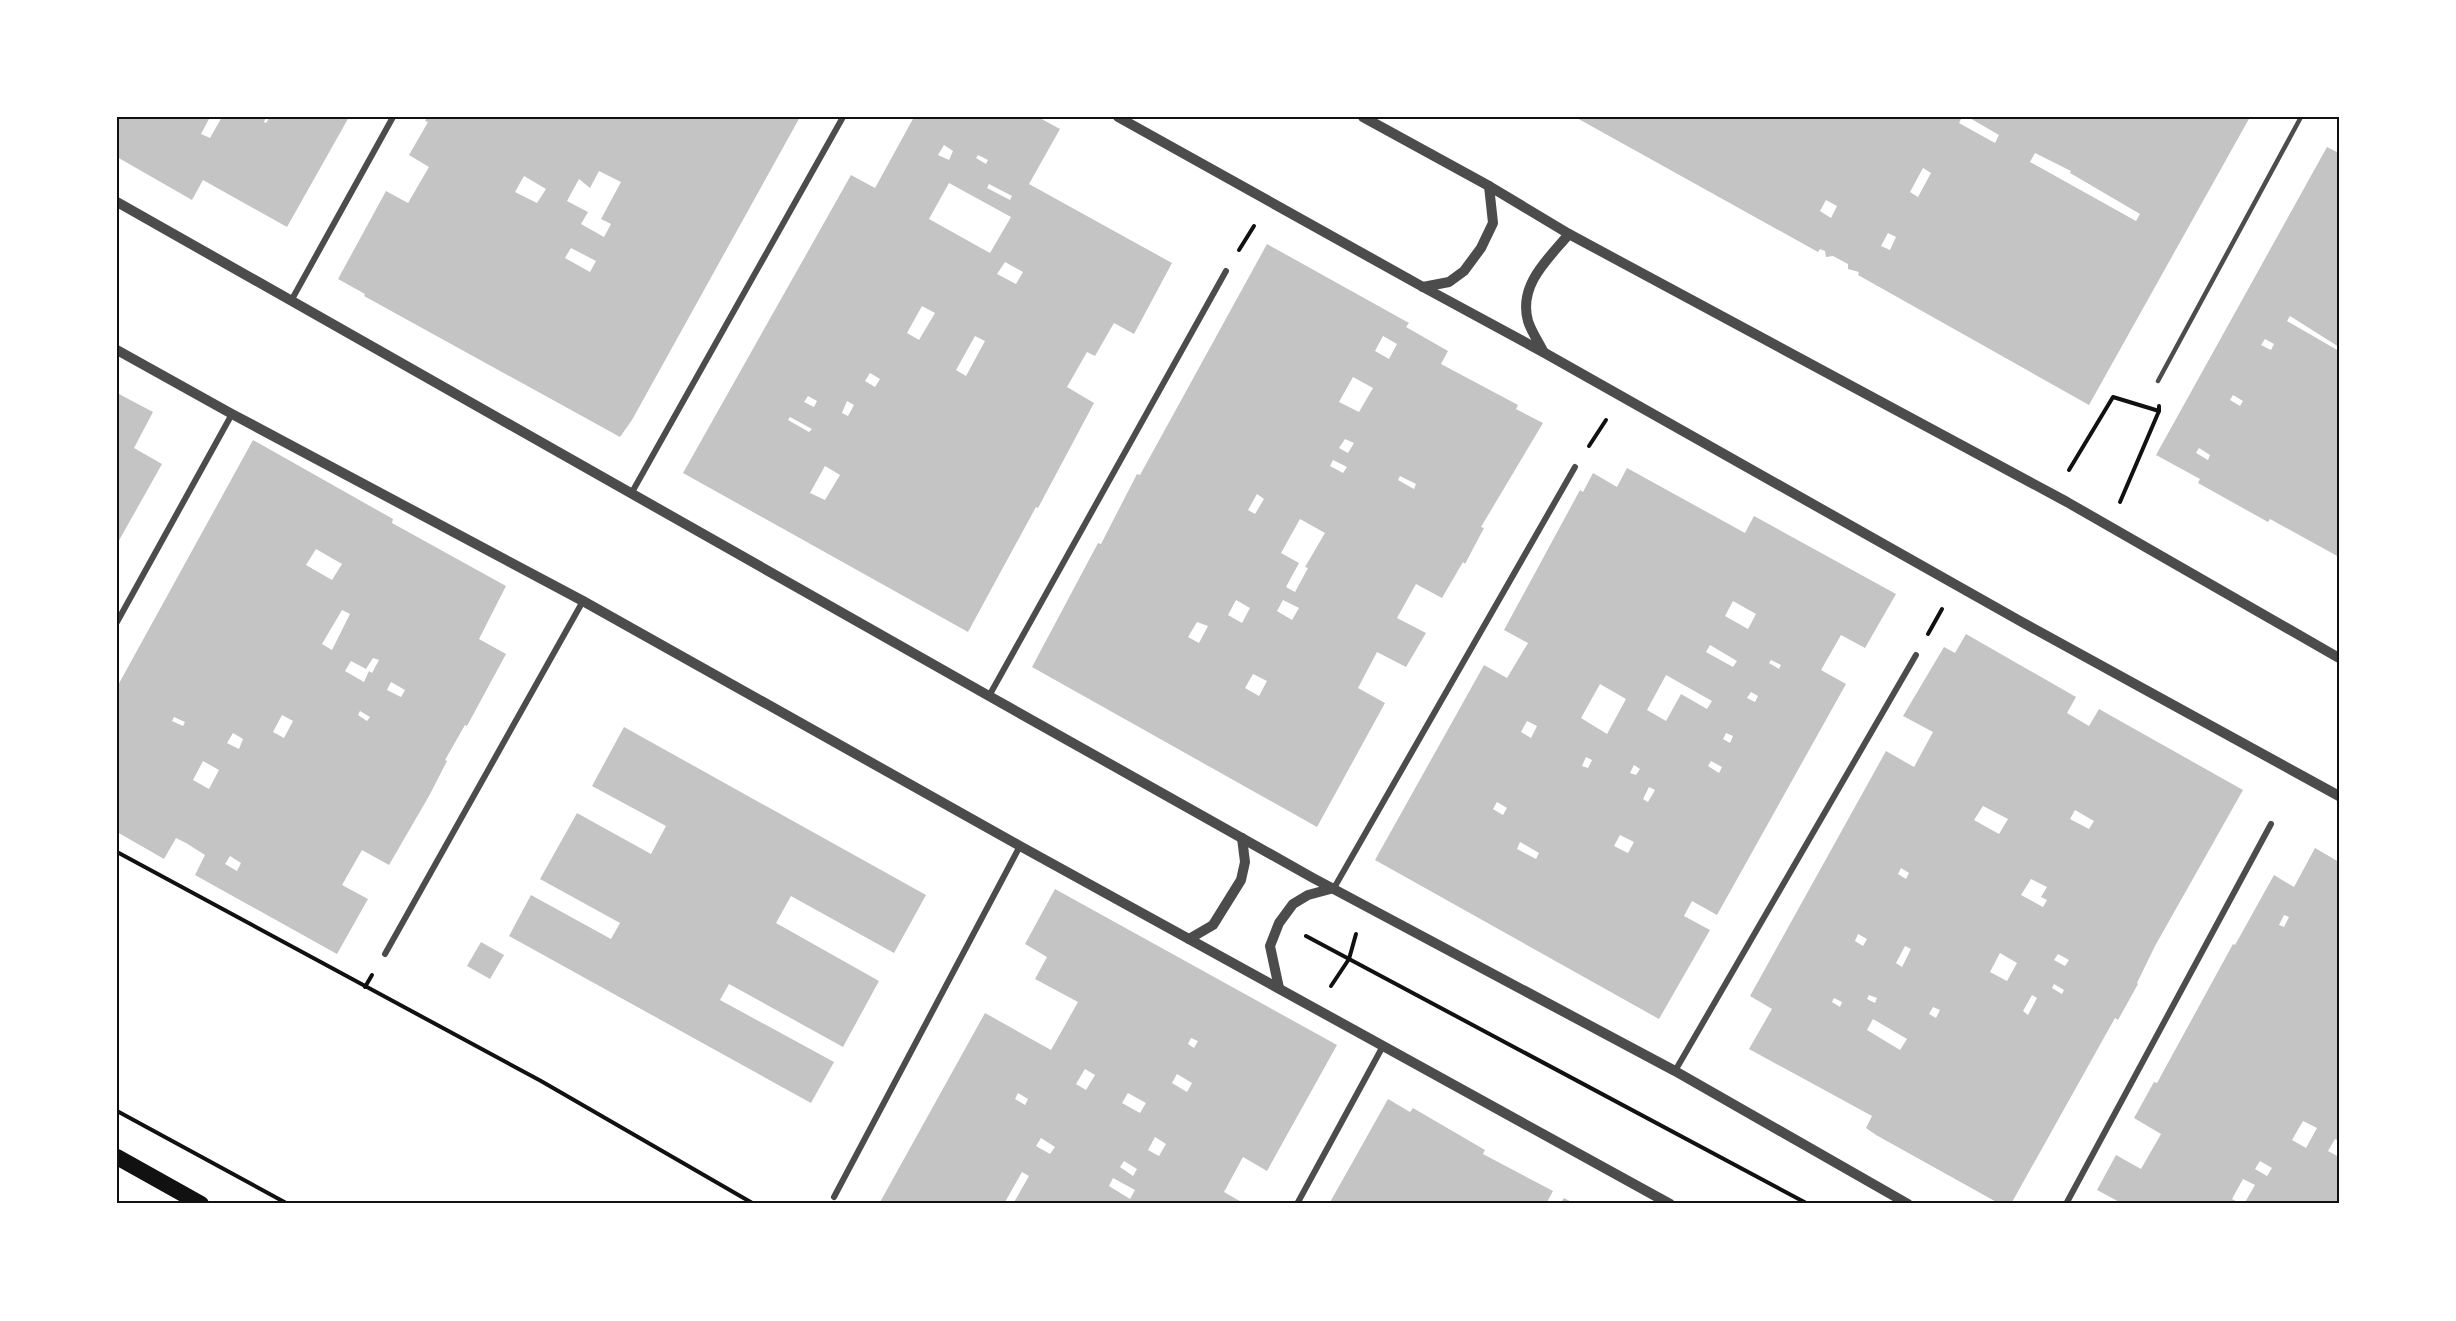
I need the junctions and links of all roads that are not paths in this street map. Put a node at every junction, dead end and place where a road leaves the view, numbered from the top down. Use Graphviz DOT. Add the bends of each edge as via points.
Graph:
graph roads {
  1 [pos="393,117"];
  2 [pos="843,117"];
  3 [pos="1118,117"];
  4 [pos="1363,117"];
  5 [pos="2301,117"];
  6 [pos="1489,186"];
  7 [pos="117,202"];
  8 [pos="1569,234"];
  9 [pos="1226,271"];
  10 [pos="1423,287"];
  11 [pos="291,301"];
  12 [pos="117,350"];
  13 [pos="1543,352"];
  14 [pos="2158,381"];
  15 [pos="232,414"];
  16 [pos="1575,467"];
  17 [pos="631,494"];
  18 [pos="583,601"];
  19 [pos="117,622"];
  20 [pos="1916,655"];
  21 [pos="2339,658"];
  22 [pos="989,696"];
  23 [pos="2339,796"];
  24 [pos="2271,824"];
  25 [pos="1242,838"];
  26 [pos="1020,846"];
  27 [pos="1334,888"];
  28 [pos="1189,939"];
  29 [pos="386,954"];
  30 [pos="1279,988"];
  31 [pos="1383,1046"];
  32 [pos="1675,1071"];
  33 [pos="117,1157"];
  34 [pos="834,1197"];
  35 [pos="201,1204"];
  36 [pos="1297,1204"];
  37 [pos="1670,1204"];
  38 [pos="1908,1204"];
  39 [pos="2066,1204"];
  1 -- 11 [label="street"];
  2 -- 17 [label="street"];
  3 -- 10 [label="street"];
  4 -- 6 [label="street"];
  5 -- 14 [label="lane"];
  6 -- 8 [label="street"];
  6 -- 10 [label="street" via="1493,223 1481,248 1464,271 1449,282"];
  7 -- 11 [label="street"];
  8 -- 13 [label="street" via="1535,274 1526,296 1528,321"];
  8 -- 21 [label="street" via="2054,495"];
  9 -- 22 [label="street"];
  10 -- 13 [label="street"];
  11 -- 17 [label="street"];
  12 -- 15 [label="street"];
  13 -- 23 [label="street"];
  15 -- 18 [label="street"];
  15 -- 19 [label="street"];
  16 -- 27 [label="street"];
  17 -- 22 [label="street"];
  18 -- 26 [label="street"];
  18 -- 29 [label="street"];
  20 -- 32 [label="street"];
  22 -- 25 [label="street"];
  24 -- 39 [label="street"];
  25 -- 27 [label="street"];
  25 -- 28 [label="street" via="1245,862 1241,880 1213,925"];
  26 -- 28 [label="street"];
  26 -- 34 [label="street"];
  27 -- 30 [label="street" via="1293,904 1279,923 1270,946"];
  27 -- 32 [label="street"];
  28 -- 30 [label="street"];
  30 -- 31 [label="street"];
  31 -- 36 [label="street"];
  31 -- 37 [label="street"];
  32 -- 38 [label="street"];
  33 -- 35 [label="highway"];
}
